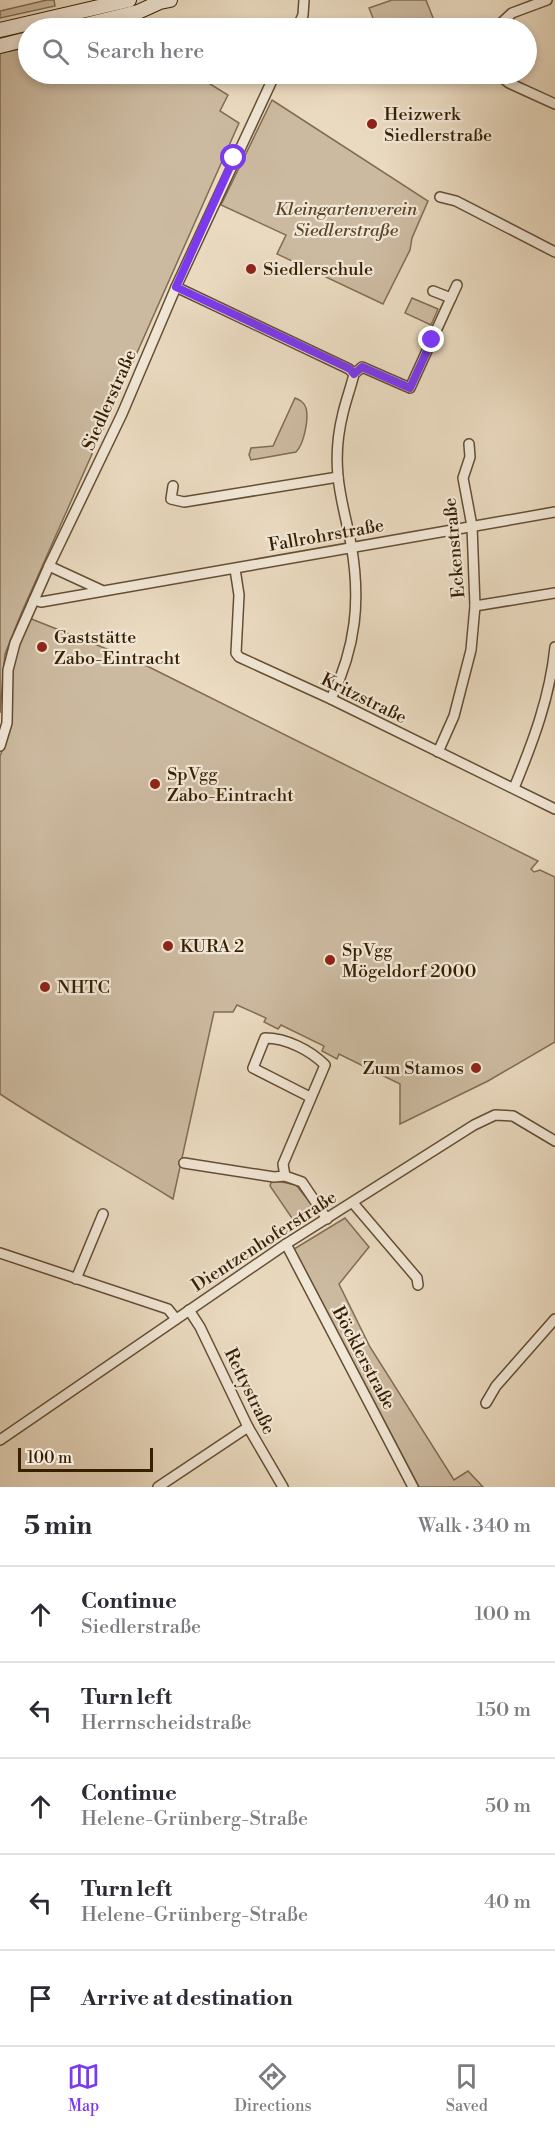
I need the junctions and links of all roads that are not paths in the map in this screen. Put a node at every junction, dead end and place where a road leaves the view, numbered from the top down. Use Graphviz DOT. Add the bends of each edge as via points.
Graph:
graph roads {
  1 [pos="129,0"];
  2 [pos="144,0"];
  3 [pos="304,0"];
  4 [pos="547,0"];
  5 [pos="163,1"];
  6 [pos="52,18"];
  7 [pos="114,18"];
  8 [pos="302,18"];
  9 [pos="507,18"];
  10 [pos="18,26"];
  11 [pos="0,30"];
  12 [pos="18,41"];
  13 [pos="0,45"];
  14 [pos="270,84"];
  15 [pos="511,84"];
  16 [pos="555,104"];
  17 [pos="440,197"];
  18 [pos="555,252"];
  19 [pos="457,285"];
  20 [pos="176,287"];
  21 [pos="433,291"];
  22 [pos="450,298"];
  23 [pos="354,374"];
  24 [pos="469,444"];
  25 [pos="338,477"];
  26 [pos="173,486"];
  27 [pos="555,512"];
  28 [pos="472,526"];
  29 [pos="352,547"];
  30 [pos="49,566"];
  31 [pos="235,568"];
  32 [pos="103,591"];
  33 [pos="555,593"];
  34 [pos="34,600"];
  35 [pos="475,606"];
  36 [pos="555,646"];
  37 [pos="332,699"];
  38 [pos="0,746"];
  39 [pos="438,752"];
  40 [pos="514,788"];
  41 [pos="555,809"];
  42 [pos="310,1097"];
  43 [pos="555,1141"];
  44 [pos="184,1163"];
  45 [pos="285,1176"];
  46 [pos="353,1203"];
  47 [pos="103,1214"];
  48 [pos="327,1219"];
  49 [pos="286,1244"];
  50 [pos="0,1253"];
  51 [pos="76,1279"];
  52 [pos="418,1285"];
  53 [pos="189,1310"];
  54 [pos="176,1319"];
  55 [pos="555,1319"];
  56 [pos="486,1403"];
  57 [pos="248,1427"];
  58 [pos="0,1440"];
  59 [pos="160,1486"];
  60 [pos="283,1487"];
  61 [pos="413,1487"];
  1 -- 6 [label="street"];
  2 -- 5 [label="street"];
  3 -- 8 [label="street"];
  4 -- 9 [label="street"];
  5 -- 7 [label="street"];
  10 -- 11 [label="street"];
  12 -- 13 [label="street"];
  14 -- 20 [label="street, Siedlerstraße"];
  15 -- 16 [label="street"];
  17 -- 18 [label="street" via="456,201"];
  19 -- 22 [label="street"];
  20 -- 23 [label="street"];
  20 -- 30 [label="street, Siedlerstraße" via="122,414"];
  21 -- 22 [label="street"];
  22 -- 23 [label="street" via="410,388 362,367"];
  23 -- 25 [label="street" via="338,442"];
  24 -- 28 [label="street, Eckenstraße" via="470,457 463,478"];
  25 -- 26 [label="street" via="184,502 171,499"];
  25 -- 29 [label="street"];
  27 -- 28 [label="street, Fallrohrstraße"];
  28 -- 29 [label="street, Fallrohrstraße"];
  28 -- 35 [label="street, Eckenstraße"];
  29 -- 31 [label="street, Fallrohrstraße"];
  29 -- 37 [label="street" via="357,606 345,672"];
  30 -- 32 [label="street"];
  30 -- 34 [label="street, Siedlerstraße"];
  31 -- 32 [label="street, Fallrohrstraße"];
  31 -- 37 [label="street, Kritzstraße" via="240,595 236,653"];
  32 -- 34 [label="street, Fallrohrstraße"];
  33 -- 35 [label="street"];
  34 -- 38 [label="street, Siedlerstraße" via="9,663 7,723"];
  35 -- 39 [label="street, Eckenstraße" via="471,651 454,716"];
  36 -- 40 [label="street" via="544,709"];
  37 -- 39 [label="street, Kritzstraße"];
  39 -- 40 [label="street, Kritzstraße"];
  40 -- 41 [label="street, Kritzstraße"];
  42 -- 42 [label="street" via="253,1068 266,1038 279,1038 316,1056 325,1065"];
  42 -- 45 [label="street" via="283,1164"];
  43 -- 46 [label="street, Dientzenhoferstraße" via="513,1116 495,1115"];
  44 -- 45 [label="street"];
  45 -- 48 [label="street" via="302,1182"];
  46 -- 48 [label="street, Dientzenhoferstraße"];
  46 -- 52 [label="street" via="417,1278"];
  47 -- 51 [label="street"];
  48 -- 49 [label="street, Dientzenhoferstraße"];
  49 -- 53 [label="street, Dientzenhoferstraße"];
  49 -- 61 [label="street, Böcklerstraße"];
  50 -- 51 [label="street"];
  51 -- 54 [label="street" via="168,1309"];
  53 -- 54 [label="street, Dientzenhoferstraße"];
  53 -- 57 [label="street, Rettystraße"];
  54 -- 58 [label="street, Dientzenhoferstraße"];
  55 -- 56 [label="street" via="496,1386"];
  57 -- 59 [label="street"];
  57 -- 60 [label="street, Rettystraße"];
}
